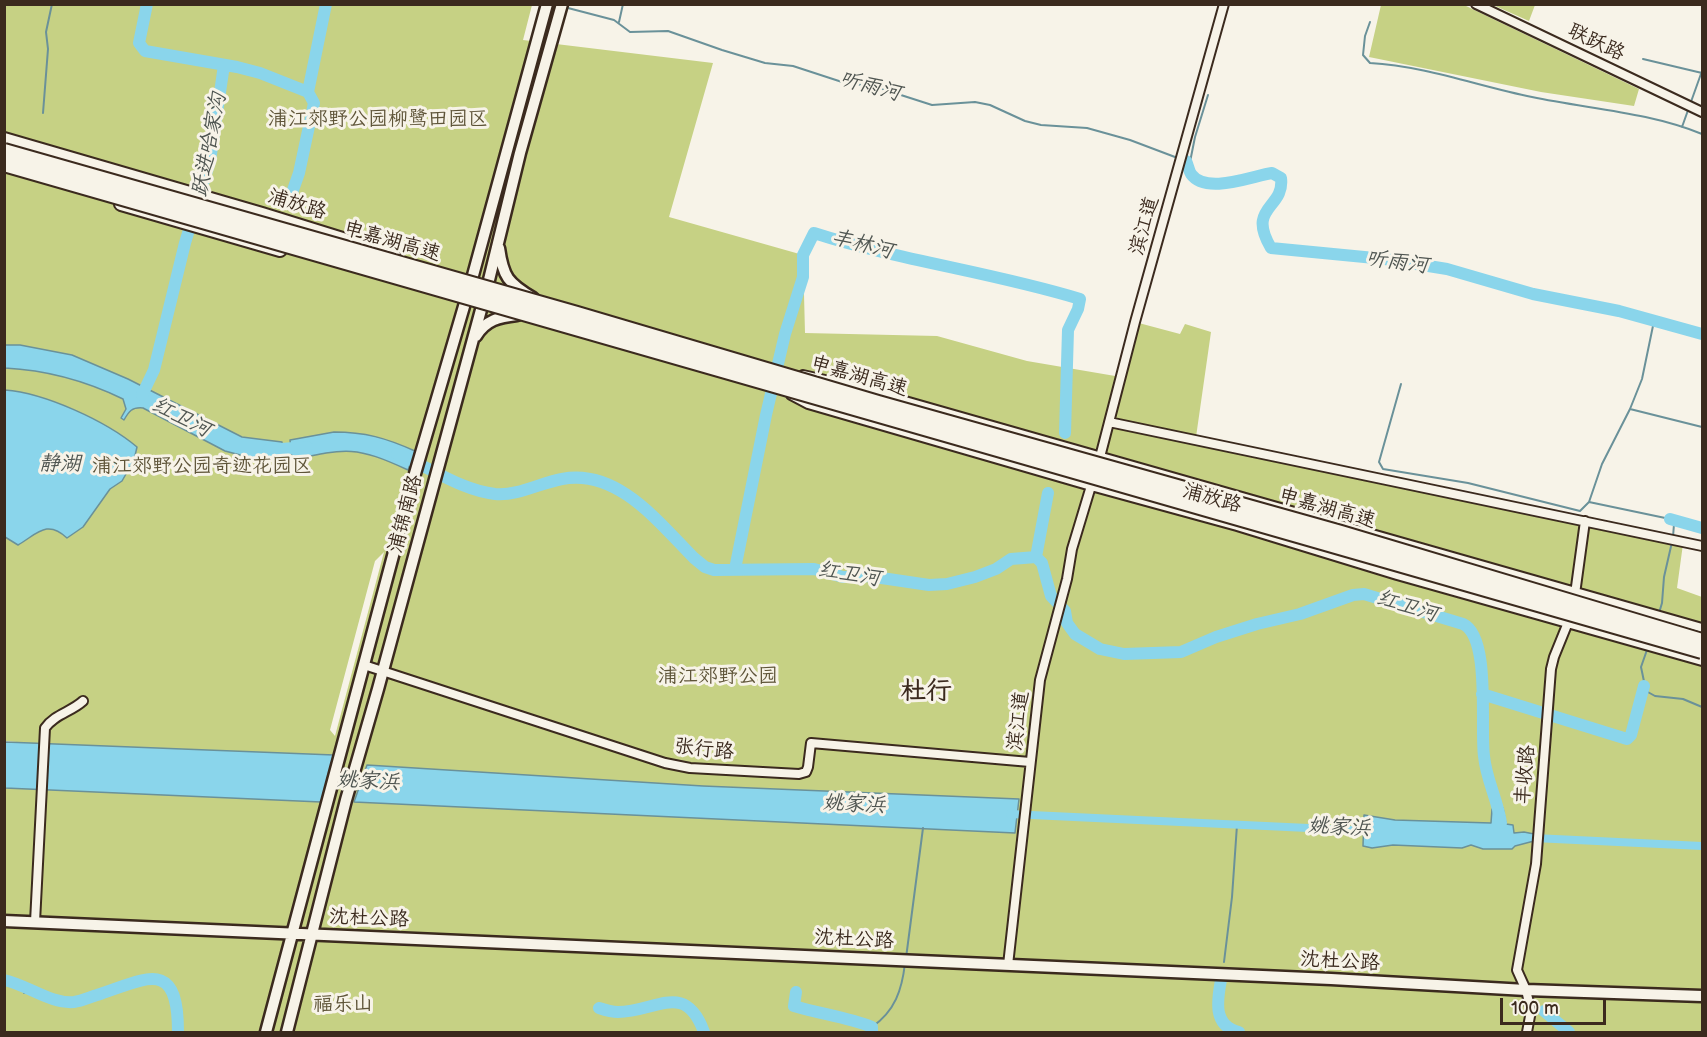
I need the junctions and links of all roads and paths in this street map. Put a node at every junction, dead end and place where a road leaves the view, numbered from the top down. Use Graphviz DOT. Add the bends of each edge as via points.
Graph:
graph roads {
  1 [pos="547,4"];
  2 [pos="562,4"];
  3 [pos="1224,4"];
  4 [pos="1476,4"];
  5 [pos="1702,112"];
  6 [pos="4,139"];
  7 [pos="4,150"];
  8 [pos="4,164"];
  9 [pos="4,171"];
  10 [pos="498,241"];
  11 [pos="472,279"];
  12 [pos="488,284"];
  13 [pos="534,298"];
  14 [pos="465,301"];
  15 [pos="482,305"];
  16 [pos="517,315"];
  17 [pos="472,341"];
  18 [pos="782,373"];
  19 [pos="779,390"];
  20 [pos="1109,422"];
  21 [pos="1100,457"];
  22 [pos="1091,486"];
  23 [pos="1585,521"];
  24 [pos="1702,546"];
  25 [pos="1571,594"];
  26 [pos="1585,603"];
  27 [pos="1565,619"];
  28 [pos="1582,620"];
  29 [pos="1702,628"];
  30 [pos="1702,639"];
  31 [pos="1702,653"];
  32 [pos="1702,661"];
  33 [pos="364,665"];
  34 [pos="382,672"];
  35 [pos="83,701"];
  36 [pos="1030,762"];
  37 [pos="4,921"];
  38 [pos="35,922"];
  39 [pos="293,933"];
  40 [pos="312,934"];
  41 [pos="1008,965"];
  42 [pos="1526,990"];
  43 [pos="1702,996"];
  44 [pos="266,1032"];
  45 [pos="287,1032"];
  46 [pos="1527,1032"];
  1 -- 11 [label="main road, 浦锦南路"];
  2 -- 10 [label="main road, 浦锦南路"];
  3 -- 20 [label="street, 滨江道"];
  4 -- 5 [label="street, 联跃路"];
  6 -- 11 [label="main road, 浦放路"];
  7 -- 30 [label="highway, 申嘉湖高速, bridge"];
  8 -- 31 [label="highway, 申嘉湖高速, bridge"];
  9 -- 14 [label="main road, 浦放路"];
  10 -- 12 [label="main road, 浦锦南路"];
  10 -- 13 [label="main road" via="505,276"];
  11 -- 12 [label="main road, 浦放路"];
  11 -- 14 [label="main road, 浦锦南路"];
  12 -- 13 [label="main road, 浦放路"];
  12 -- 15 [label="main road, 浦锦南路"];
  13 -- 18 [label="main road, 浦放路, bridge"];
  14 -- 15 [label="main road, 浦放路"];
  14 -- 33 [label="main road, 浦锦南路"];
  15 -- 16 [label="main road, 浦放路"];
  15 -- 17 [label="main road, 浦锦南路"];
  16 -- 17 [label="main road" via="491,320"];
  16 -- 19 [label="main road, 浦放路, bridge"];
  17 -- 34 [label="main road, 浦锦南路"];
  18 -- 21 [label="street, 浦放路" via="856,387"];
  18 -- 25 [label="main road, 浦放路, bridge"];
  19 -- 22 [label="street, 浦放路" via="808,404"];
  19 -- 27 [label="main road, 浦放路, bridge"];
  20 -- 21 [label="street, 滨江道"];
  20 -- 23 [label="street"];
  21 -- 25 [label="street, 浦放路"];
  22 -- 27 [label="street, 浦放路" via="1397,575"];
  22 -- 36 [label="street, 滨江道" via="1040,680"];
  23 -- 24 [label="street"];
  23 -- 25 [label="street, 丰收路"];
  25 -- 27 [label="street, 丰收路"];
  25 -- 29 [label="street, 浦放路"];
  26 -- 30 [label="main road, bridge"];
  27 -- 32 [label="street, 浦放路"];
  27 -- 42 [label="street, 丰收路" via="1554,657 1536,864 1517,970"];
  28 -- 31 [label="main road, bridge"];
  33 -- 34 [label="street, 张行路"];
  33 -- 39 [label="main road, 浦锦南路"];
  34 -- 36 [label="street, 张行路" via="690,768 800,774 808,767 812,743"];
  34 -- 40 [label="main road, 浦锦南路"];
  35 -- 38 [label="street" via="45,728"];
  36 -- 41 [label="street, 滨江道"];
  37 -- 38 [label="main road, 沈杜公路"];
  38 -- 39 [label="main road, 沈杜公路"];
  39 -- 40 [label="main road, 沈杜公路"];
  39 -- 44 [label="main road"];
  40 -- 41 [label="main road, 沈杜公路"];
  40 -- 45 [label="main road, 浦锦南路"];
  41 -- 42 [label="main road, 沈杜公路"];
  42 -- 43 [label="main road, 沈杜公路"];
  42 -- 46 [label="street, 丰收路" via="1531,1011"];
}
